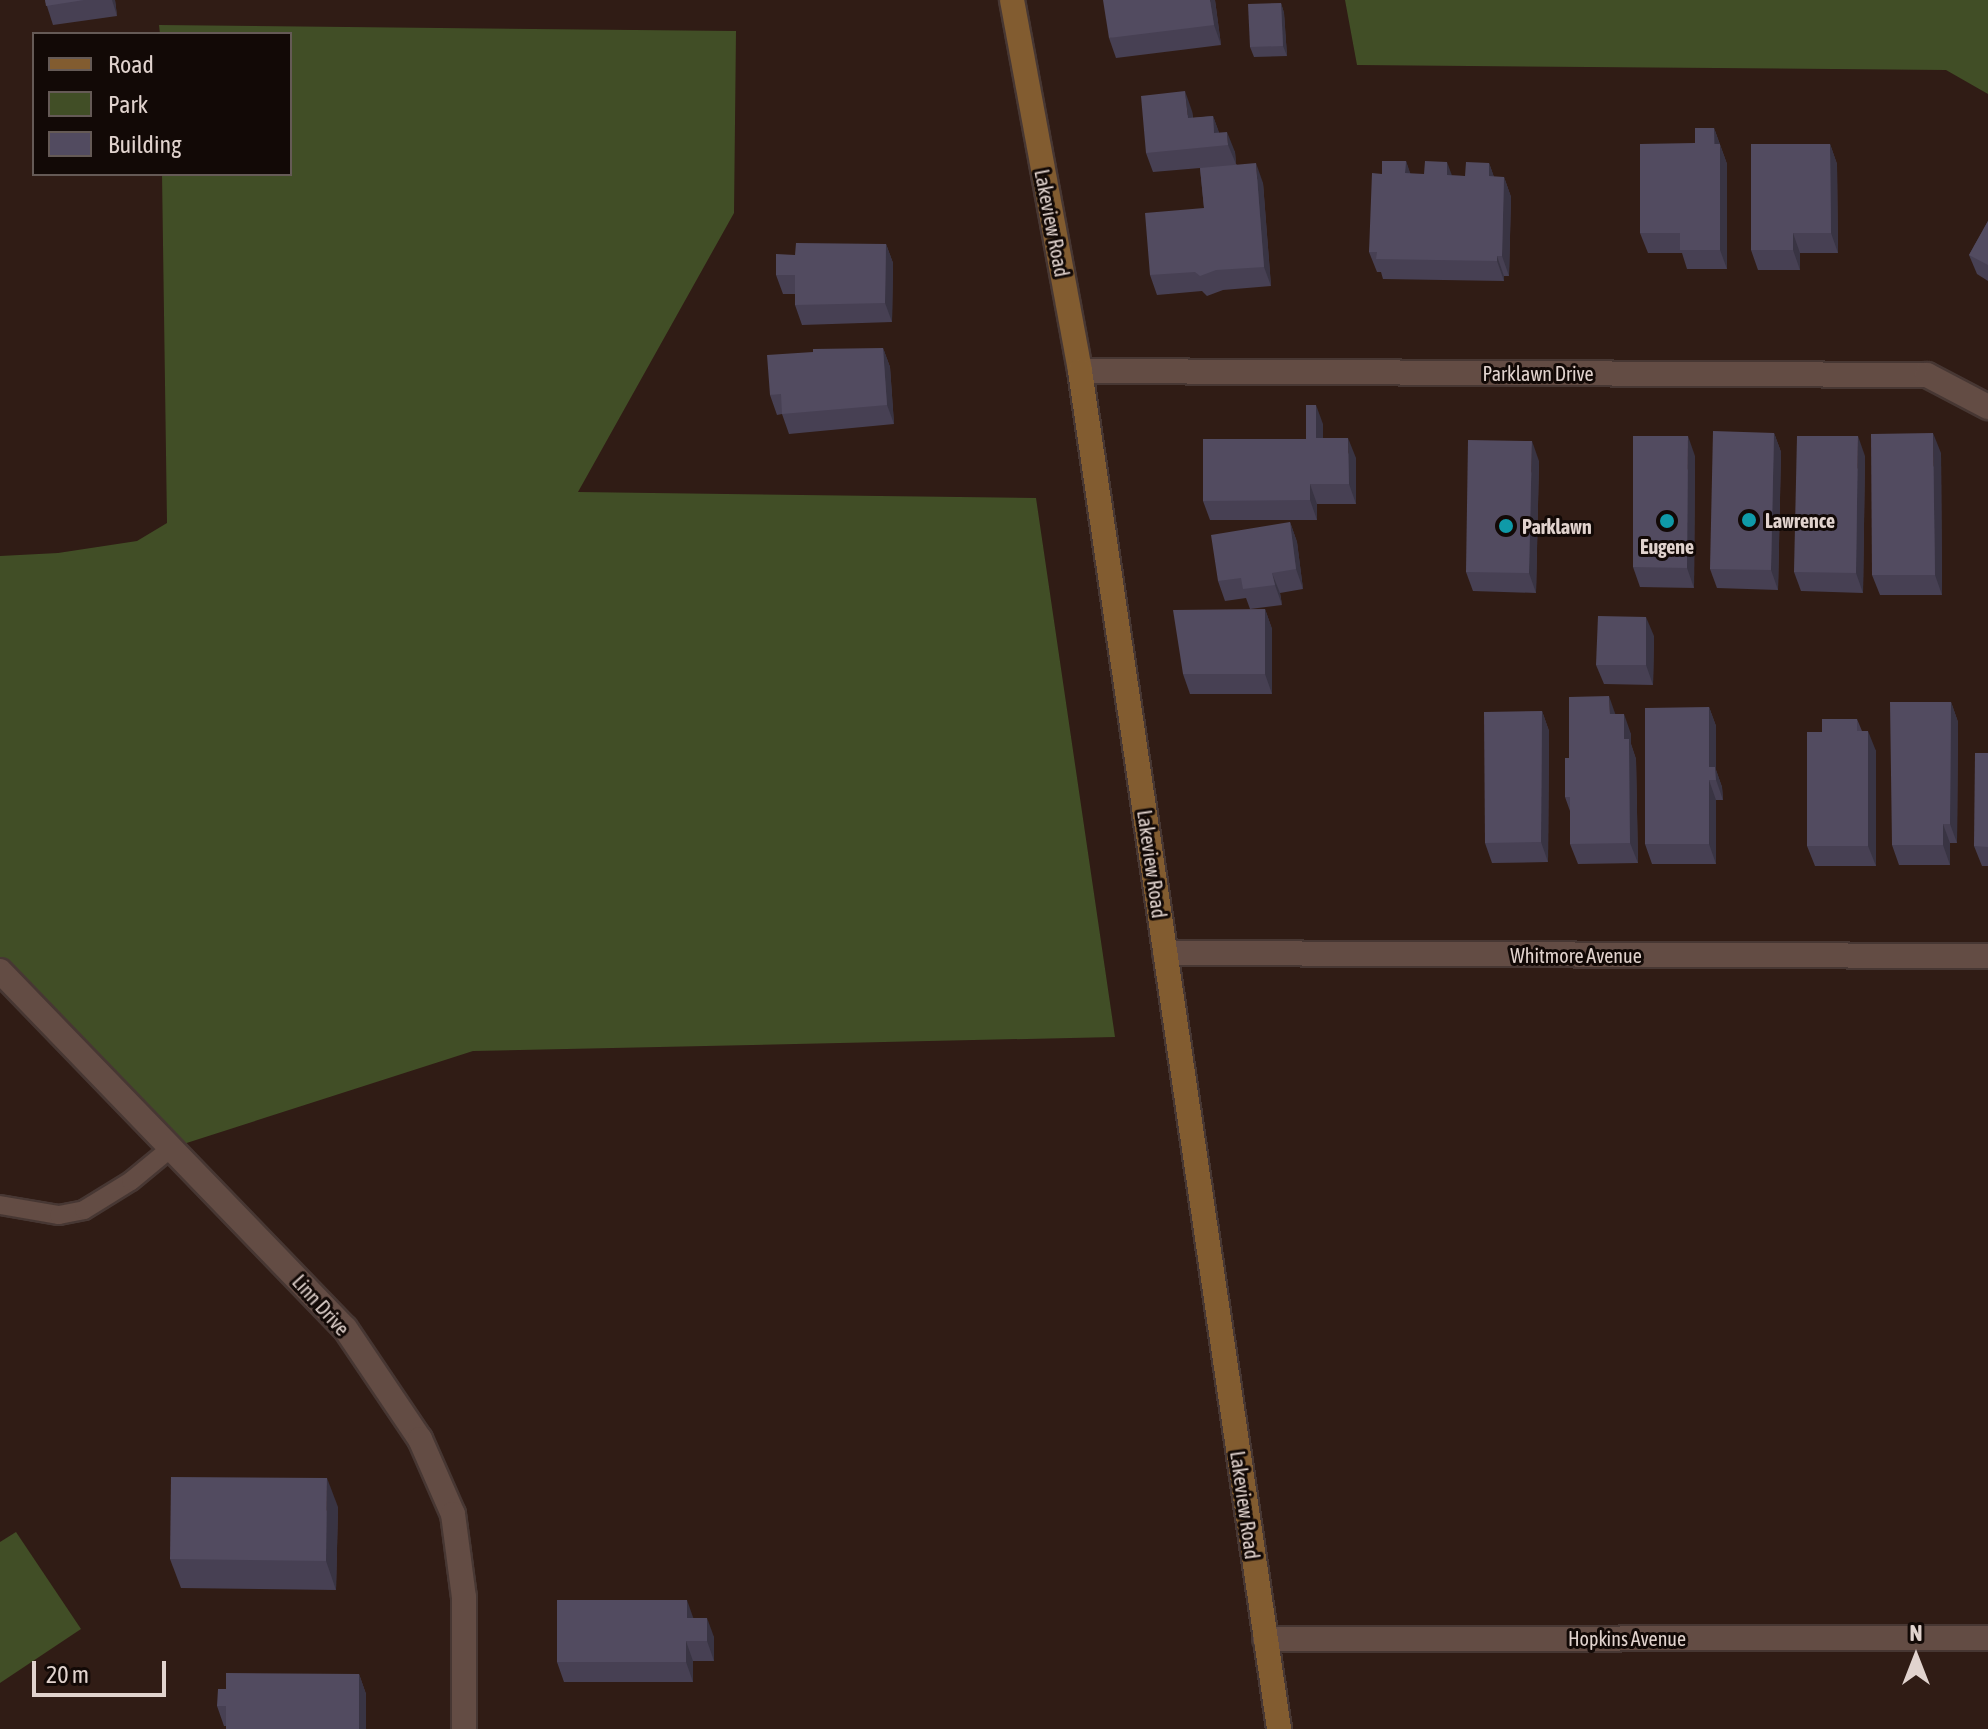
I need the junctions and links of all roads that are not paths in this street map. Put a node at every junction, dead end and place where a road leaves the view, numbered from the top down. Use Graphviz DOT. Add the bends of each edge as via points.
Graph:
graph roads {
  1 [pos="1012,0"];
  2 [pos="1080,371"];
  3 [pos="1988,407"];
  4 [pos="1165,953"];
  5 [pos="1988,956"];
  6 [pos="0,971"];
  7 [pos="171,1148"];
  8 [pos="0,1205"];
  9 [pos="1988,1638"];
  10 [pos="1265,1639"];
  11 [pos="464,1729"];
  12 [pos="1279,1729"];
  1 -- 2 [label="street, Lakeview Road"];
  2 -- 3 [label="street, Parklawn Drive" via="1927,375"];
  2 -- 4 [label="street, Lakeview Road"];
  4 -- 5 [label="street, Whitmore Avenue"];
  4 -- 10 [label="street, Lakeview Road"];
  6 -- 7 [label="street, Linn Drive"];
  7 -- 8 [label="lane" via="84,1210 59,1215"];
  7 -- 11 [label="street, Linn Drive" via="345,1328 420,1439 453,1514 464,1597"];
  9 -- 10 [label="street, Hopkins Avenue"];
  10 -- 12 [label="street, Lakeview Road"];
}
